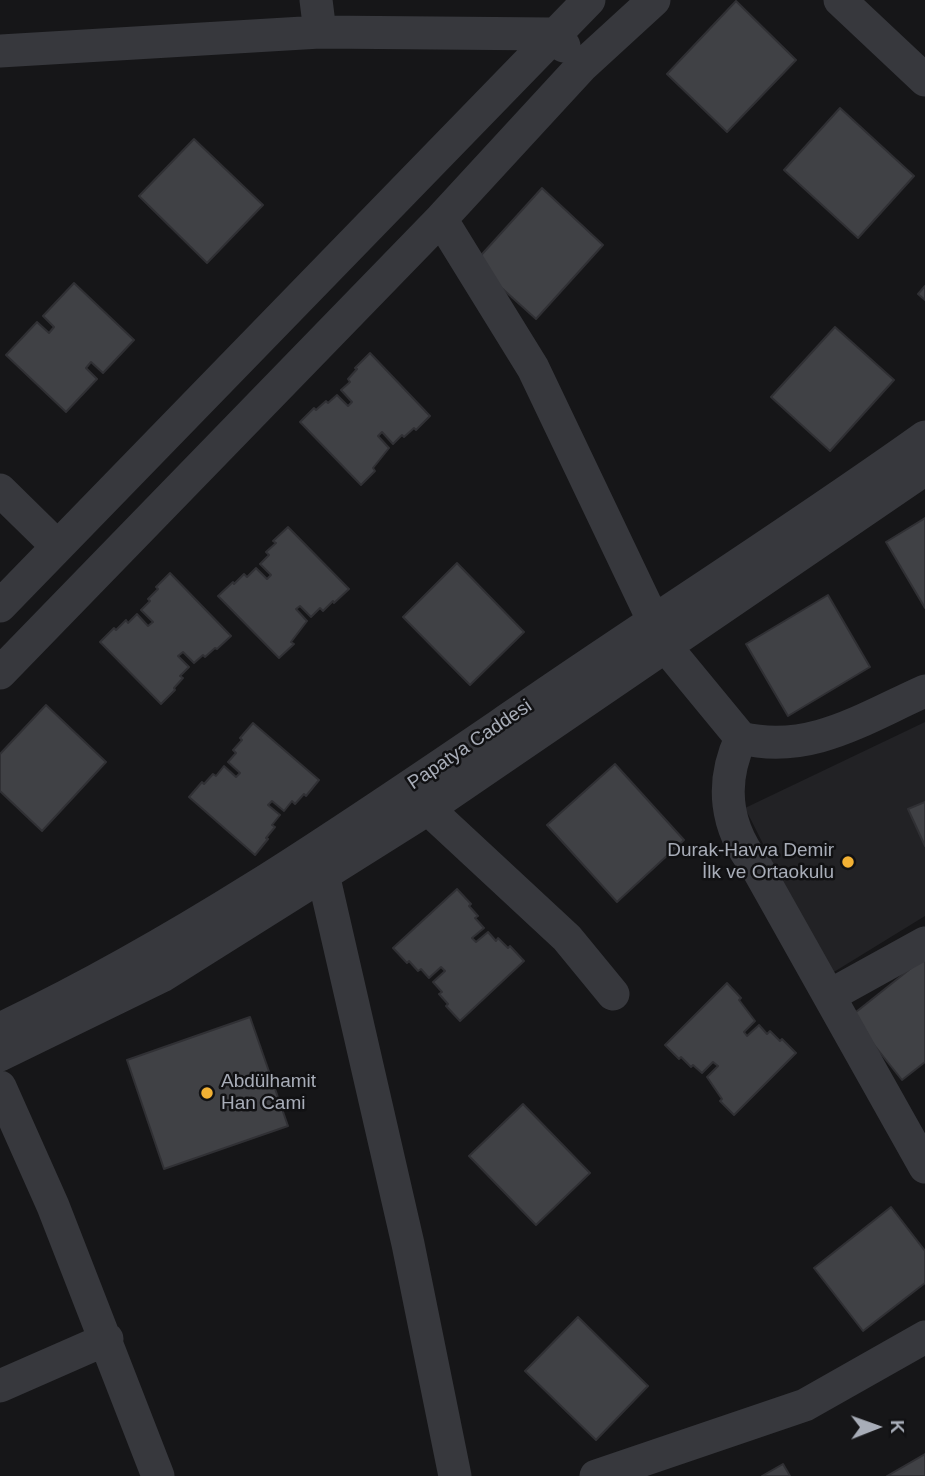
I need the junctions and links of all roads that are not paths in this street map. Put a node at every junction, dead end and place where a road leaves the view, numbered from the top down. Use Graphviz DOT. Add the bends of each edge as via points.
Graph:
graph roads {
  1 [pos="551,0"];
  2 [pos="589,0"];
  3 [pos="654,0"];
  4 [pos="840,0"];
  5 [pos="318,16"];
  6 [pos="553,35"];
  7 [pos="0,51"];
  8 [pos="582,66"];
  9 [pos="925,80"];
  10 [pos="441,219"];
  11 [pos="925,437"];
  12 [pos="925,469"];
  13 [pos="0,490"];
  14 [pos="57,546"];
  15 [pos="0,606"];
  16 [pos="660,634"];
  17 [pos="0,673"];
  18 [pos="925,691"];
  19 [pos="741,738"];
  20 [pos="417,799"];
  21 [pos="323,874"];
  22 [pos="925,943"];
  23 [pos="613,994"];
  24 [pos="829,996"];
  25 [pos="0,1029"];
  26 [pos="0,1055"];
  27 [pos="0,1087"];
  28 [pos="925,1167"];
  29 [pos="925,1337"];
  30 [pos="107,1339"];
  31 [pos="0,1386"];
  32 [pos="158,1476"];
  33 [pos="455,1476"];
  34 [pos="596,1476"];
  1 -- 6 [label="street"];
  2 -- 6 [label="street"];
  3 -- 8 [label="street"];
  4 -- 9 [label="street"];
  5 -- 6 [label="street"];
  5 -- 7 [label="street"];
  6 -- 8 [label="street"];
  6 -- 14 [label="street"];
  8 -- 10 [label="street"];
  10 -- 16 [label="street" via="533,368"];
  10 -- 17 [label="street"];
  11 -- 16 [label="street, Papatya Caddesi"];
  12 -- 16 [label="street, Papatya Caddesi"];
  13 -- 14 [label="street"];
  14 -- 15 [label="street"];
  16 -- 19 [label="street"];
  16 -- 20 [label="street, Papatya Caddesi"];
  18 -- 19 [label="street" via="809,741 781,744"];
  19 -- 24 [label="street" via="727,790 737,839"];
  20 -- 21 [label="street, Papatya Caddesi"];
  20 -- 23 [label="street" via="567,938"];
  20 -- 25 [label="street, Papatya Caddesi" via="118,969"];
  21 -- 26 [label="street, Papatya Caddesi" via="162,976"];
  21 -- 33 [label="street" via="408,1244"];
  22 -- 24 [label="street"];
  24 -- 28 [label="street"];
  27 -- 30 [label="street"];
  29 -- 34 [label="street" via="805,1405"];
  30 -- 31 [label="street"];
  30 -- 32 [label="street"];
}
